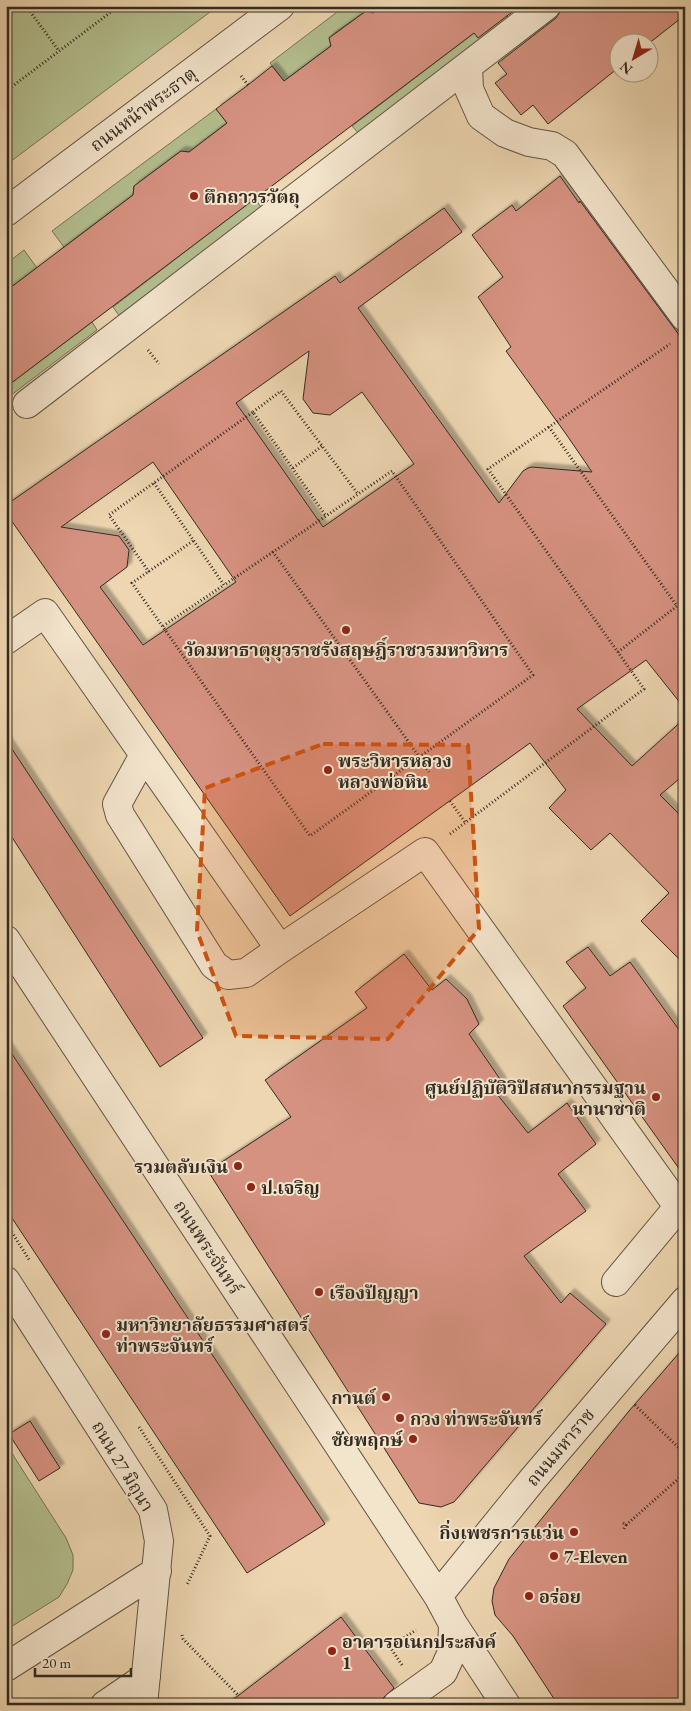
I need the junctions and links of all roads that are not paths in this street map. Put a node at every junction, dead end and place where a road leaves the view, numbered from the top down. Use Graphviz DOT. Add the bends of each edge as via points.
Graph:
graph roads {
  1 [pos="280,6"];
  2 [pos="546,6"];
  3 [pos="468,67"];
  4 [pos="6,212"];
  5 [pos="681,328"];
  6 [pos="27,404"];
  7 [pos="6,640"];
  8 [pos="144,755"];
  9 [pos="6,940"];
  10 [pos="280,949"];
  11 [pos="683,1207"];
  12 [pos="6,1281"];
  13 [pos="616,1282"];
  14 [pos="685,1301"];
  15 [pos="157,1571"];
  16 [pos="438,1596"];
  17 [pos="453,1624"];
  18 [pos="6,1667"];
  19 [pos="146,1677"];
  20 [pos="105,1705"];
  21 [pos="143,1705"];
  22 [pos="397,1705"];
  23 [pos="506,1705"];
  1 -- 4 [label="street, ถนนหน้าพระธาตุ"];
  2 -- 3 [label="street"];
  3 -- 5 [label="street" via="469,89 481,116 505,133 552,146 565,154"];
  3 -- 6 [label="street"];
  7 -- 8 [label="street" via="45,613"];
  8 -- 10 [label="street"];
  8 -- 10 [label="street" via="117,804 120,815 214,965 228,975 246,973"];
  9 -- 16 [label="street, ถนนพระจันทร์"];
  10 -- 11 [label="street" via="425,852"];
  11 -- 13 [label="street"];
  12 -- 15 [label="street, ถนน 27 มิถุนา" via="153,1510 159,1541"];
  14 -- 16 [label="street, ถนนมหาราช"];
  15 -- 18 [label="street"];
  15 -- 19 [label="street, ถนน 27 มิถุนา"];
  16 -- 17 [label="street, ถนนพระจันทร์"];
  17 -- 22 [label="street" via="452,1652 443,1672"];
  17 -- 23 [label="street, ถนนพระจันทร์"];
  19 -- 20 [label="street"];
  19 -- 21 [label="street, ถนน 27 มิถุนา"];
}
